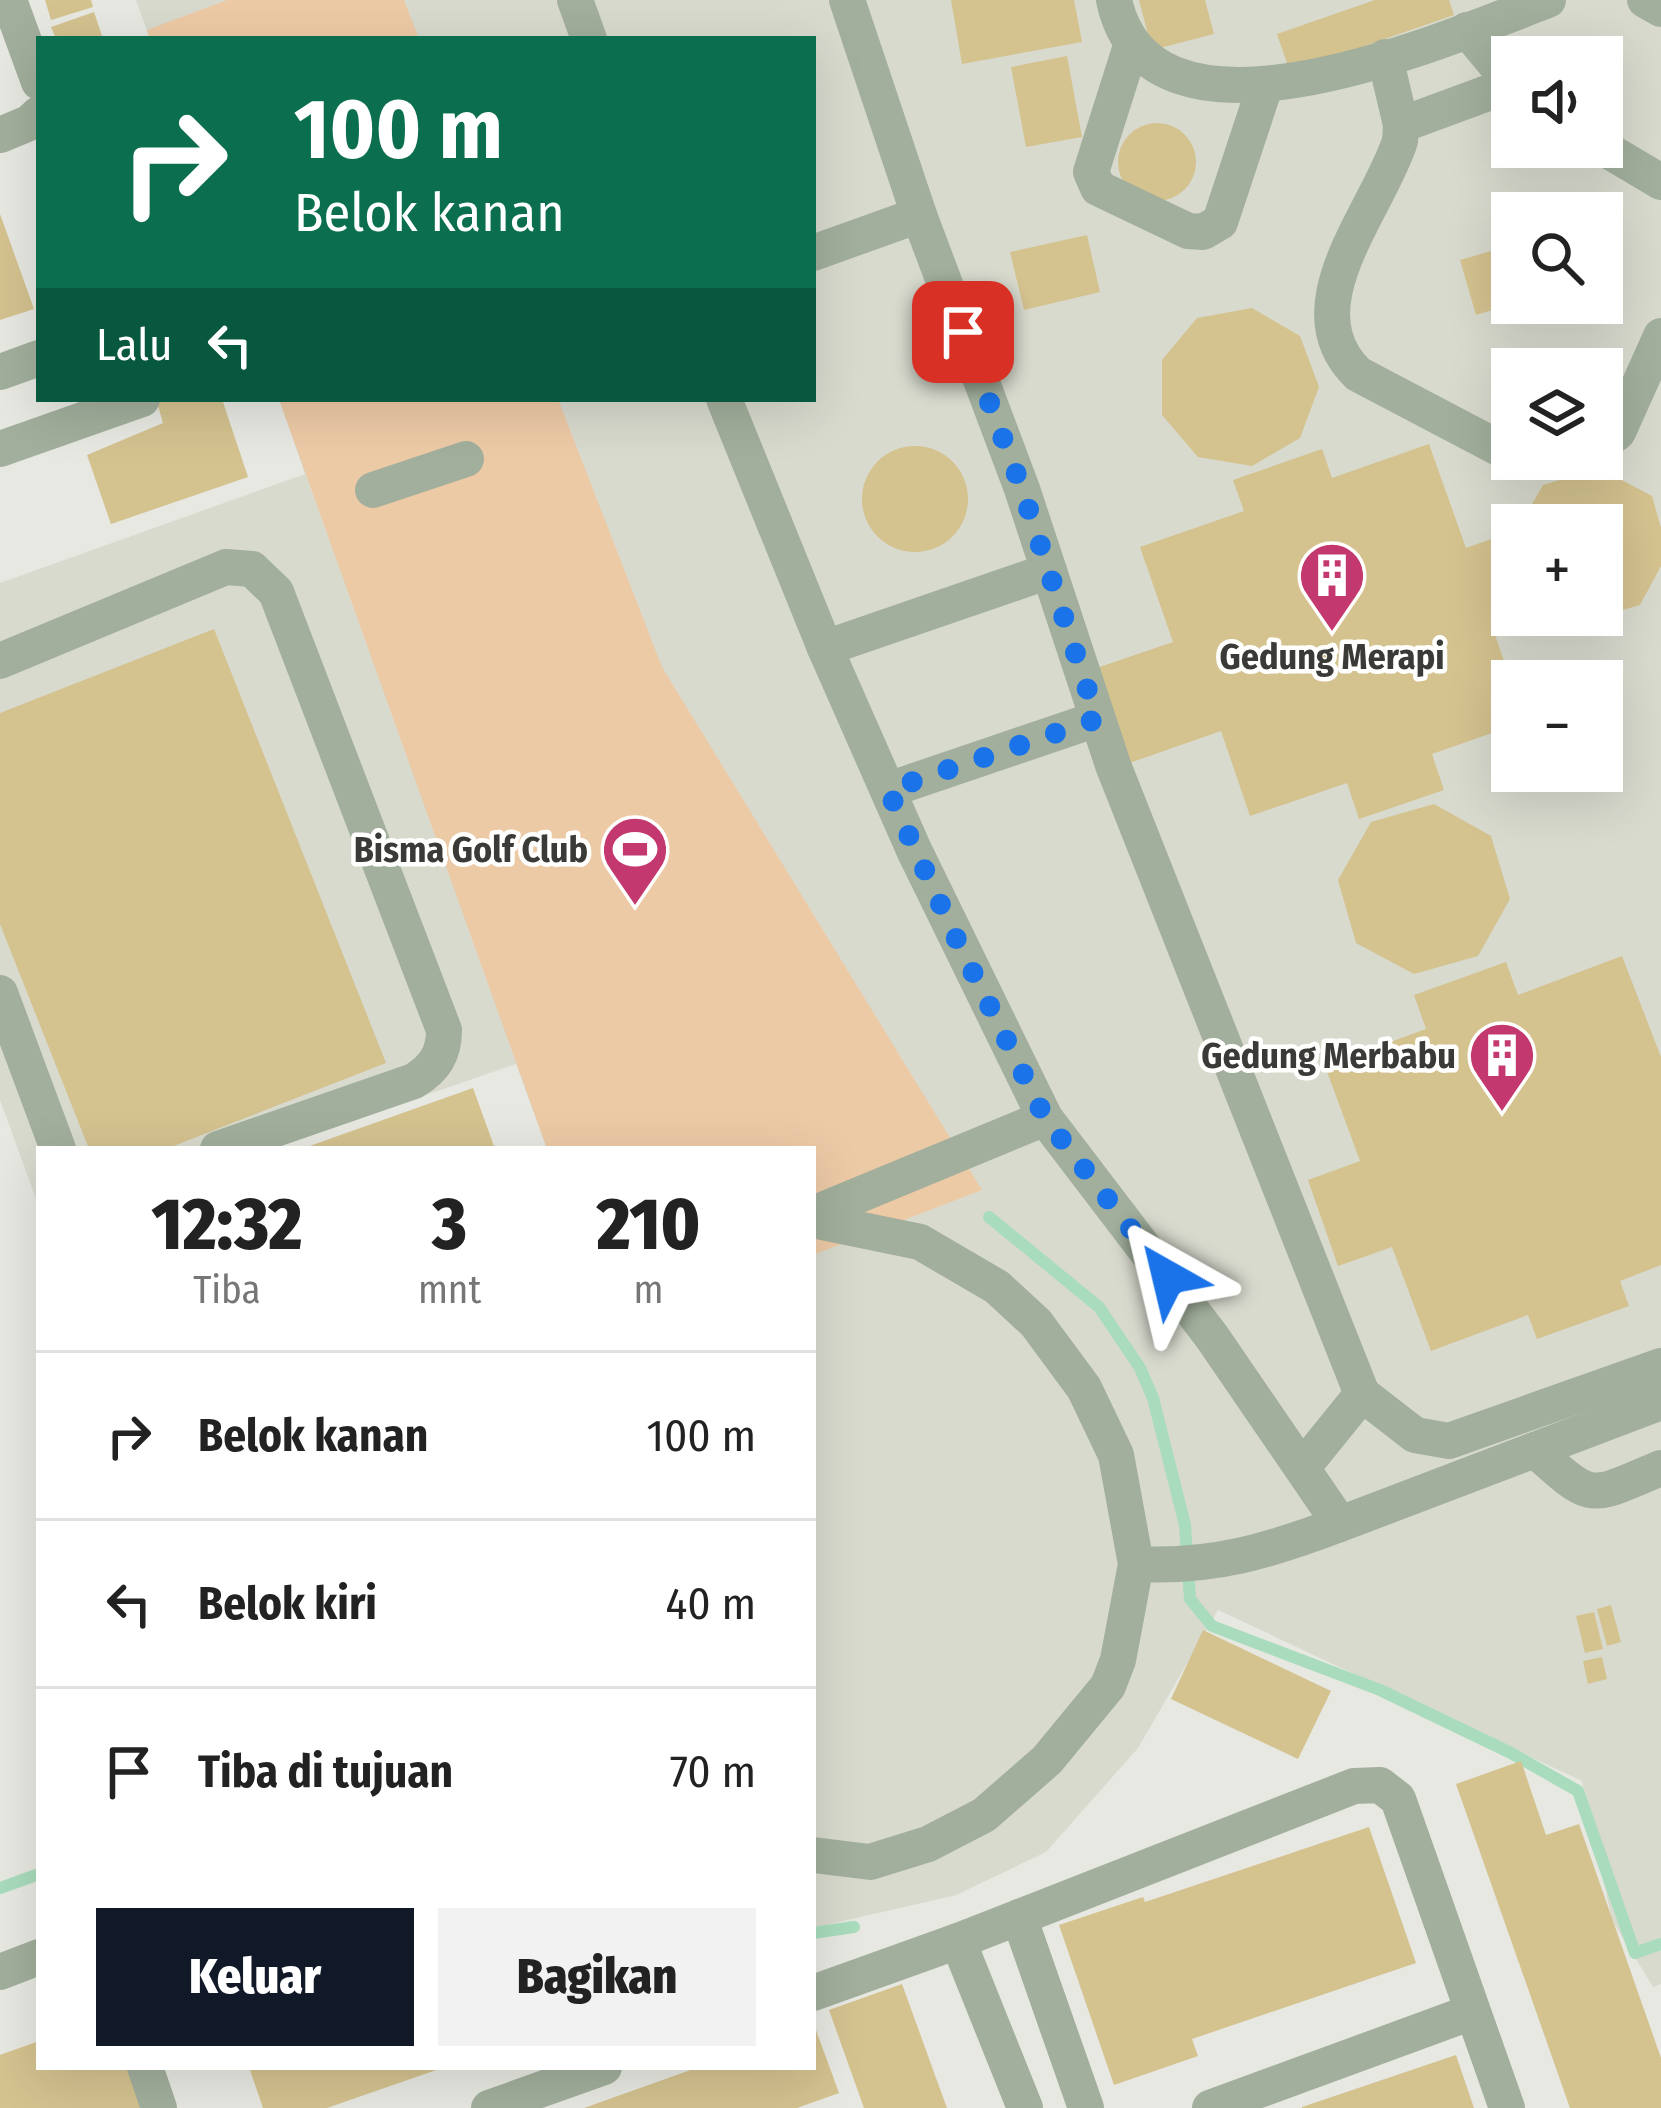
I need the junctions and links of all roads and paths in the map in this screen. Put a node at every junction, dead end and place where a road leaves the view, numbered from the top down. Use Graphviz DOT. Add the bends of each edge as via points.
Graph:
graph roads {
  1 [pos="9,0"];
  2 [pos="575,0"];
  3 [pos="847,0"];
  4 [pos="1114,0"];
  5 [pos="1549,0"];
  6 [pos="1645,0"];
  7 [pos="1661,9"];
  8 [pos="1467,30"];
  9 [pos="588,36"];
  10 [pos="1131,46"];
  11 [pos="1385,57"];
  12 [pos="1491,59"];
  13 [pos="36,74"];
  14 [pos="1265,86"];
  15 [pos="1491,92"];
  16 [pos="36,117"];
  17 [pos="1402,125"];
  18 [pos="0,135"];
  19 [pos="1623,159"];
  20 [pos="1661,182"];
  21 [pos="919,215"];
  22 [pos="816,252"];
  23 [pos="1661,337"];
  24 [pos="36,359"];
  25 [pos="0,372"];
  26 [pos="133,402"];
  27 [pos="725,402"];
  28 [pos="1623,421"];
  29 [pos="1491,443"];
  30 [pos="0,448"];
  31 [pos="466,459"];
  32 [pos="374,490"];
  33 [pos="1049,571"];
  34 [pos="825,648"];
  35 [pos="0,661"];
  36 [pos="1097,719"];
  37 [pos="888,790"];
  38 [pos="0,993"];
  39 [pos="1045,1118"];
  40 [pos="57,1146"];
  41 [pos="227,1146"];
  42 [pos="816,1216"];
  43 [pos="816,1218"];
  44 [pos="1661,1366"];
  45 [pos="1362,1394"];
  46 [pos="1661,1402"];
  47 [pos="1535,1450"];
  48 [pos="1303,1467"];
  49 [pos="1661,1468"];
  50 [pos="1340,1524"];
  51 [pos="1154,1564"];
  52 [pos="816,1855"];
  53 [pos="1019,1917"];
  54 [pos="958,1941"];
  55 [pos="36,1958"];
  56 [pos="0,1972"];
  57 [pos="816,1992"];
  58 [pos="1472,2012"];
  59 [pos="146,2070"];
  60 [pos="596,2070"];
  61 [pos="159,2108"];
  62 [pos="490,2108"];
  63 [pos="1024,2108"];
  64 [pos="1086,2108"];
  65 [pos="1210,2108"];
  66 [pos="1507,2108"];
  1 -- 13 [label="street"];
  2 -- 9 [label="street"];
  3 -- 21 [label="street"];
  4 -- 10 [label="street"];
  5 -- 8 [label="street"];
  6 -- 7 [label="street"];
  8 -- 11 [label="street"];
  8 -- 12 [label="street"];
  10 -- 14 [label="street" via="1156,65 1208,83"];
  10 -- 14 [label="street" via="1093,180 1196,234 1220,222"];
  11 -- 14 [label="street"];
  11 -- 17 [label="street"];
  15 -- 17 [label="street"];
  16 -- 18 [label="street"];
  17 -- 29 [label="street" via="1333,288 1332,326 1358,374"];
  19 -- 20 [label="street"];
  21 -- 22 [label="street"];
  21 -- 33 [label="street"];
  23 -- 28 [label="street"];
  24 -- 25 [label="street"];
  26 -- 30 [label="street"];
  27 -- 34 [label="street"];
  31 -- 32 [label="street"];
  33 -- 34 [label="street"];
  33 -- 36 [label="street"];
  34 -- 37 [label="street"];
  35 -- 41 [label="street" via="226,567 252,568 276,592 444,1045 413,1081"];
  36 -- 37 [label="street"];
  36 -- 45 [label="street"];
  37 -- 39 [label="street"];
  38 -- 40 [label="street"];
  39 -- 42 [label="street"];
  39 -- 48 [label="street"];
  43 -- 51 [label="street" via="920,1242 997,1287 1036,1323 1084,1388"];
  44 -- 45 [label="street" via="1449,1441 1401,1428"];
  45 -- 48 [label="street"];
  46 -- 47 [label="street"];
  47 -- 49 [label="street" via="1589,1492"];
  47 -- 50 [label="street"];
  48 -- 50 [label="street"];
  50 -- 51 [label="street" via="1238,1559"];
  51 -- 52 [label="street" via="1108,1686 1046,1760 984,1815 870,1862"];
  53 -- 54 [label="street"];
  53 -- 58 [label="street" via="1354,1786 1380,1785 1398,1798"];
  53 -- 64 [label="street"];
  54 -- 57 [label="street"];
  54 -- 63 [label="street"];
  55 -- 56 [label="street"];
  58 -- 65 [label="street"];
  58 -- 66 [label="street"];
  59 -- 61 [label="street"];
  60 -- 62 [label="street"];
}
